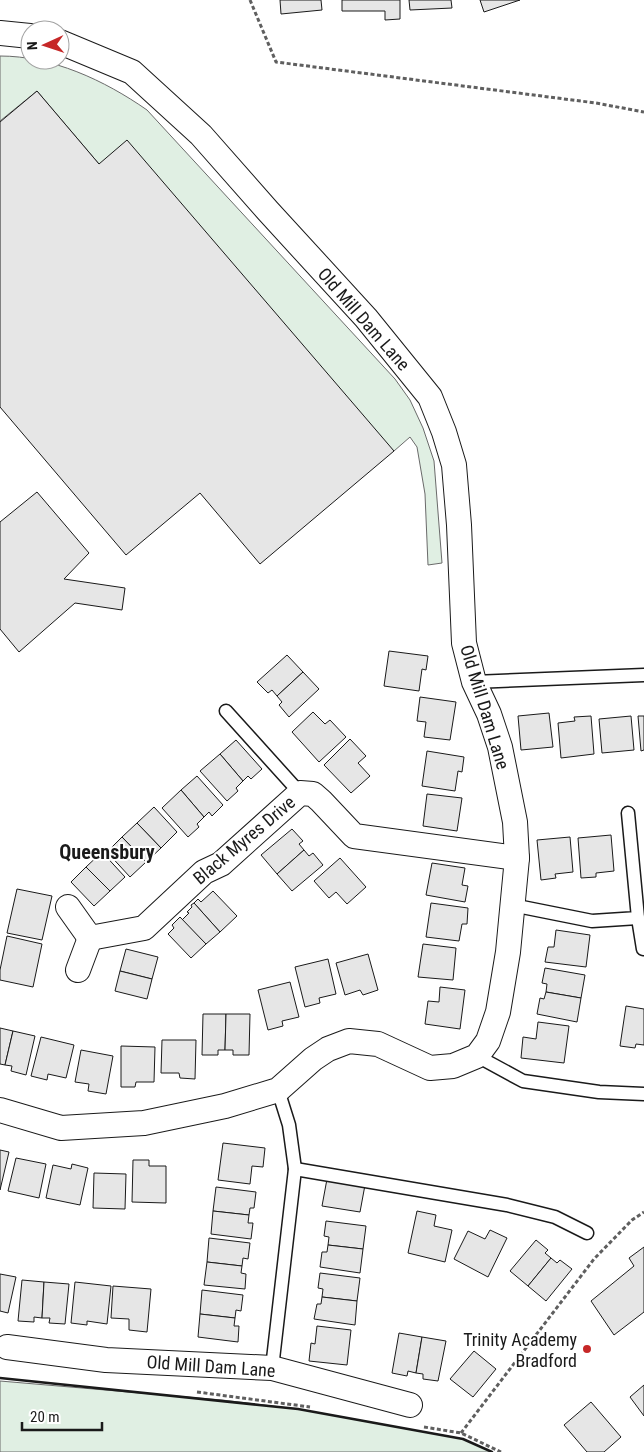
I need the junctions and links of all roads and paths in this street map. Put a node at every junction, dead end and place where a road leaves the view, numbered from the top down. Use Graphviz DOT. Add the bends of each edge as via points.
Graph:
graph roads {
  1 [pos="250,0"];
  2 [pos="0,33"];
  3 [pos="20,35"];
  4 [pos="70,46"];
  5 [pos="644,112"];
  6 [pos="644,675"];
  7 [pos="474,682"];
  8 [pos="226,711"];
  9 [pos="300,793"];
  10 [pos="628,813"];
  11 [pos="517,858"];
  12 [pos="512,905"];
  13 [pos="68,907"];
  14 [pos="638,918"];
  15 [pos="90,938"];
  16 [pos="643,949"];
  17 [pos="78,970"];
  18 [pos="477,1056"];
  19 [pos="278,1090"];
  20 [pos="644,1094"];
  21 [pos="0,1110"];
  22 [pos="295,1169"];
  23 [pos="644,1212"];
  24 [pos="587,1233"];
  25 [pos="7,1347"];
  26 [pos="272,1368"];
  27 [pos="196,1392"];
  28 [pos="410,1405"];
  29 [pos="313,1407"];
  30 [pos="421,1426"];
  31 [pos="461,1433"];
  32 [pos="501,1452"];
  1 -- 5 [label="path" via="276,62"];
  2 -- 3 [label="street"];
  4 -- 7 [label="street, Old Mill Dam Lane" via="132,72 202,135 366,318 430,397 454,464 460,525 464,643"];
  6 -- 7 [label="lane"];
  7 -- 11 [label="street, Old Mill Dam Lane" via="500,747 515,822"];
  8 -- 9 [label="lane"];
  9 -- 11 [label="street, Black Myres Drive" via="313,794 354,836"];
  9 -- 15 [label="street, Black Myres Drive" via="221,864 204,872 144,928"];
  10 -- 14 [label="lane"];
  11 -- 12 [label="street, Old Mill Dam Lane"];
  12 -- 14 [label="lane" via="592,921"];
  12 -- 18 [label="street, Old Mill Dam Lane" via="498,1012 488,1041"];
  13 -- 15 [label="street"];
  14 -- 16 [label="lane"];
  15 -- 17 [label="street"];
  18 -- 19 [label="street" via="454,1066 430,1068 378,1044 349,1041 313,1059"];
  18 -- 20 [label="lane" via="523,1081 599,1092"];
  19 -- 21 [label="street" via="225,1106 144,1123 61,1128"];
  19 -- 22 [label="lane" via="289,1126"];
  22 -- 24 [label="lane" via="507,1205 556,1217"];
  22 -- 26 [label="lane"];
  23 -- 31 [label="path" via="594,1259"];
  25 -- 26 [label="street, Old Mill Dam Lane" via="106,1360"];
  26 -- 28 [label="street, Old Mill Dam Lane"];
  27 -- 29 [label="path"];
  30 -- 31 [label="path"];
  31 -- 32 [label="path"];
}
